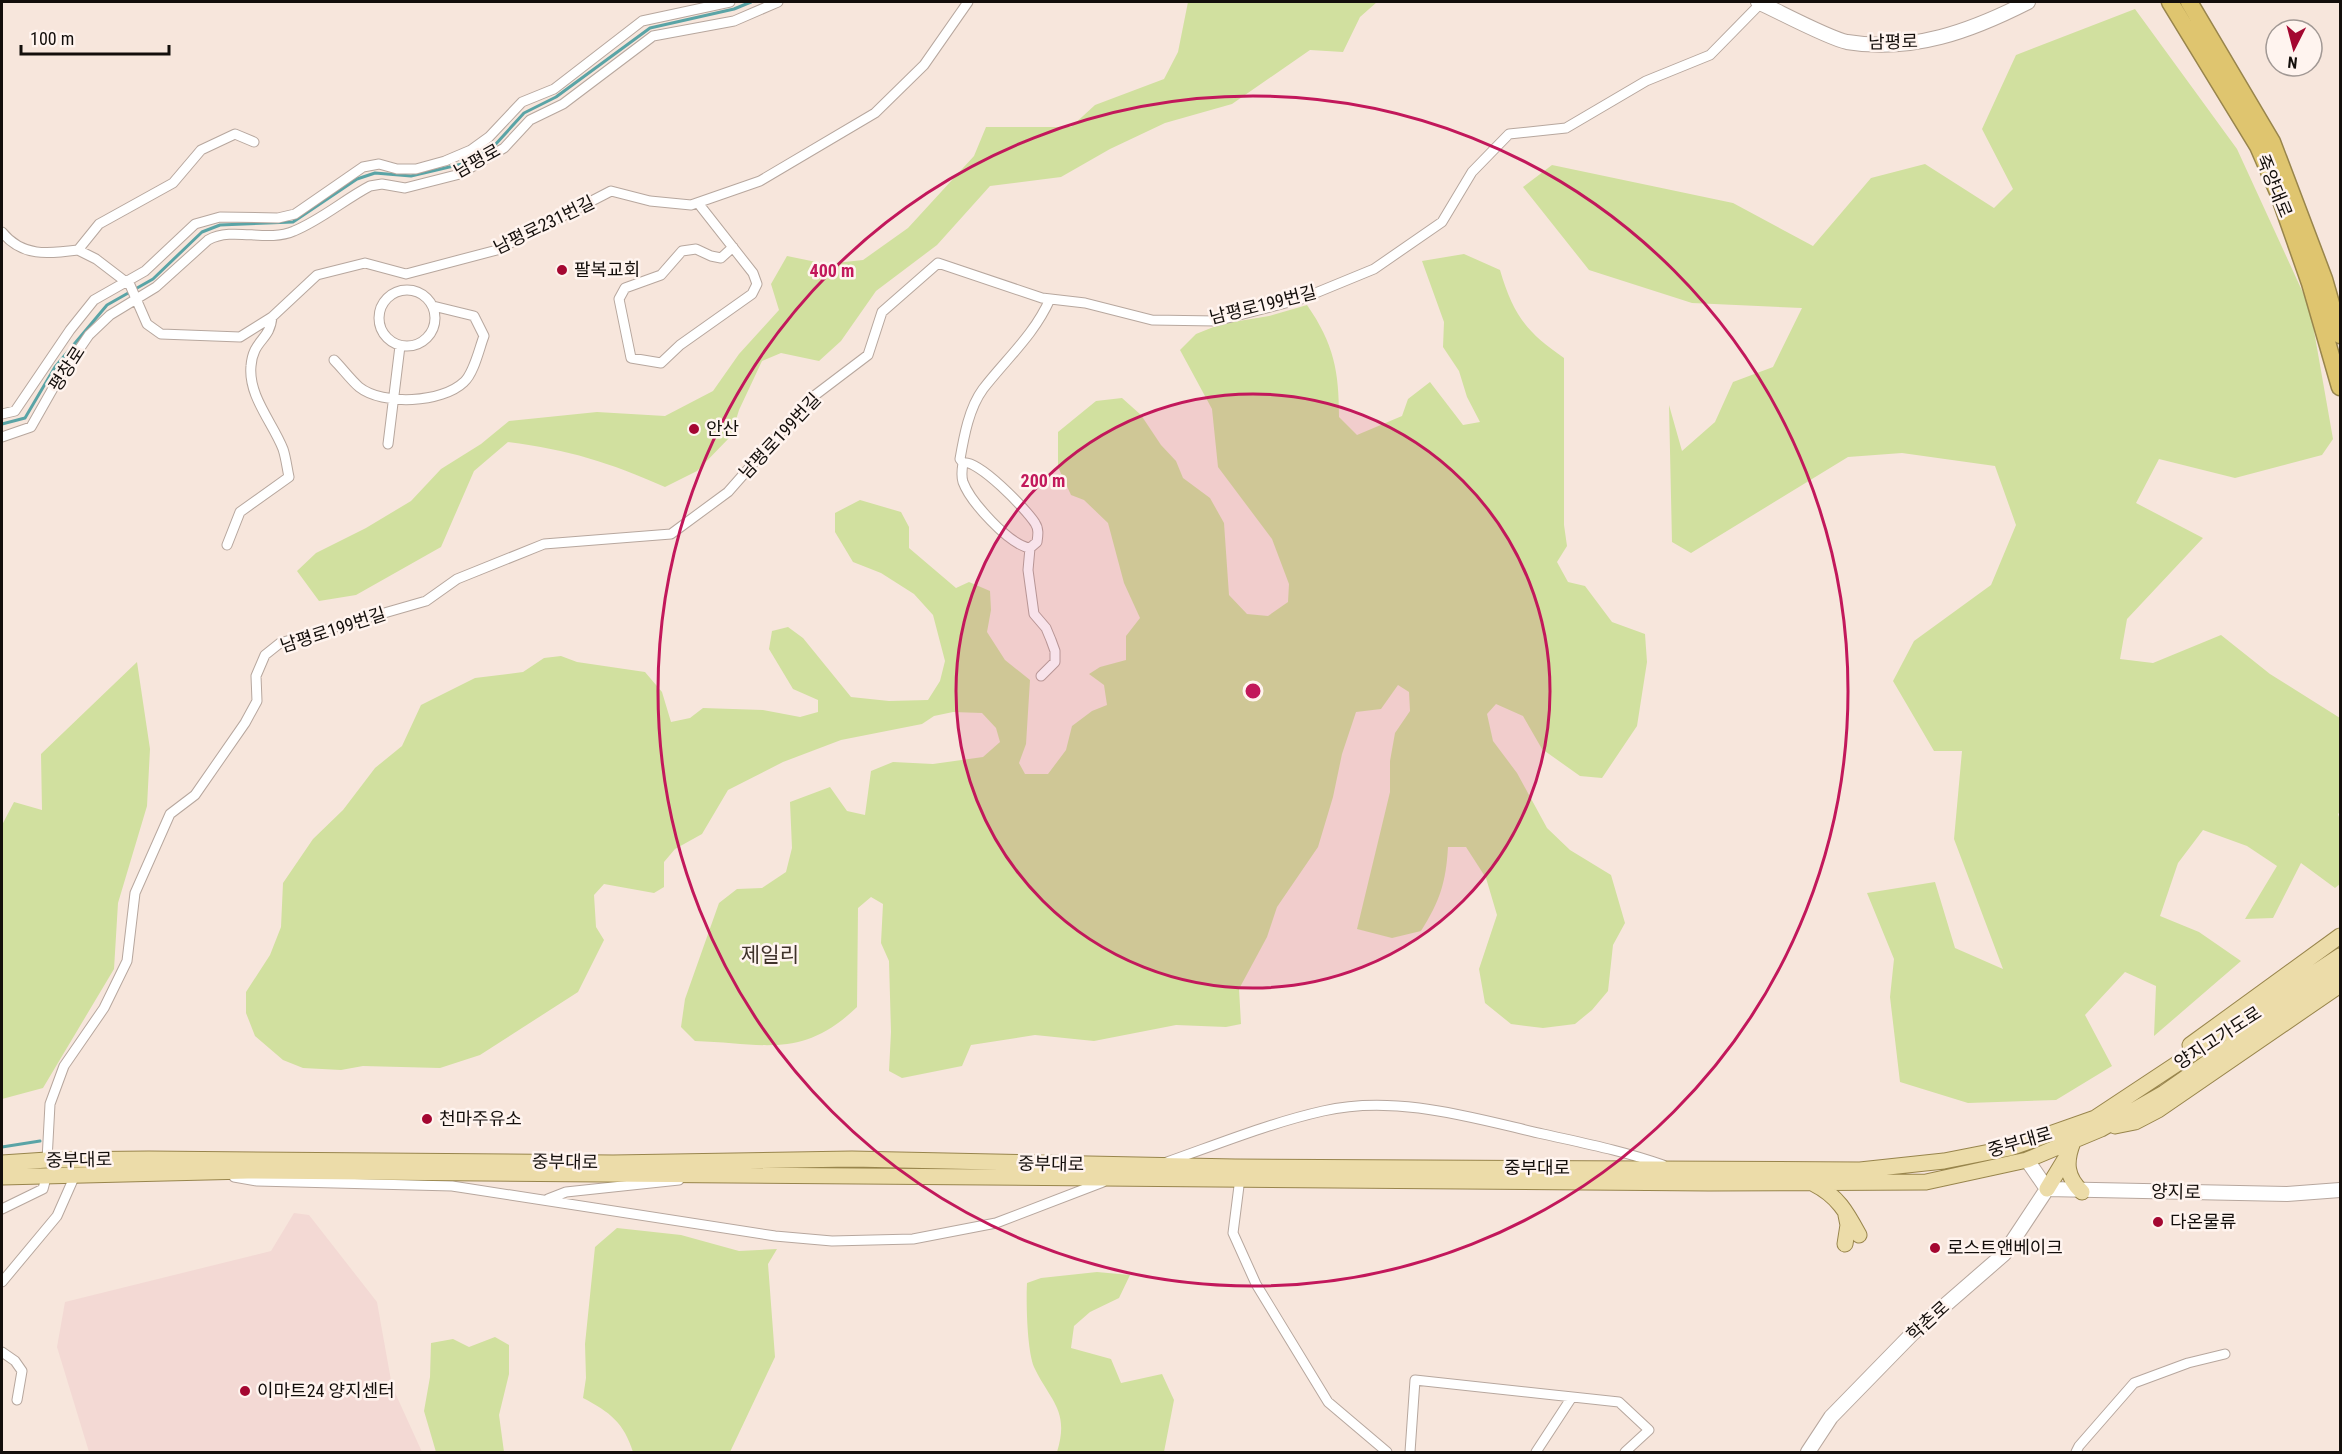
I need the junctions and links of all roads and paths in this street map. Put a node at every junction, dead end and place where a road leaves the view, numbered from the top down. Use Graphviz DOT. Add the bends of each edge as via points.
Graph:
graph roads {
  1 [pos="730,2"];
  2 [pos="778,2"];
  3 [pos="968,2"];
  4 [pos="1760,2"];
  5 [pos="2028,2"];
  6 [pos="2170,2"];
  7 [pos="2188,2"];
  8 [pos="254,142"];
  9 [pos="698,203"];
  10 [pos="2,232"];
  11 [pos="733,248"];
  12 [pos="78,250"];
  13 [pos="414,272"];
  14 [pos="128,283"];
  15 [pos="411,290"];
  16 [pos="136,299"];
  17 [pos="1050,299"];
  18 [pos="433,306"];
  19 [pos="272,317"];
  20 [pos="2340,335"];
  21 [pos="400,346"];
  22 [pos="334,360"];
  23 [pos="2340,387"];
  24 [pos="394,400"];
  25 [pos="2,414"];
  26 [pos="2,437"];
  27 [pos="388,444"];
  28 [pos="963,463"];
  29 [pos="227,545"];
  30 [pos="1030,548"];
  31 [pos="1041,676"];
  32 [pos="2340,936"];
  33 [pos="2340,956"];
  34 [pos="2340,970"];
  35 [pos="2314,982"];
  36 [pos="2340,985"];
  37 [pos="2098,1124"];
  38 [pos="2071,1147"];
  39 [pos="2027,1160"];
  40 [pos="2,1163"];
  41 [pos="1159,1165"];
  42 [pos="47,1167"];
  43 [pos="1673,1169"];
  44 [pos="76,1173"];
  45 [pos="213,1173"];
  46 [pos="700,1174"];
  47 [pos="2,1177"];
  48 [pos="1116,1177"];
  49 [pos="1240,1178"];
  50 [pos="1811,1183"];
  51 [pos="2047,1189"];
  52 [pos="2340,1190"];
  53 [pos="2082,1191"];
  54 [pos="548,1199"];
  55 [pos="1843,1206"];
  56 [pos="2,1209"];
  57 [pos="1859,1236"];
  58 [pos="1845,1244"];
  59 [pos="2,1282"];
  60 [pos="2,1352"];
  61 [pos="2225,1354"];
  62 [pos="1572,1397"];
  63 [pos="17,1400"];
  64 [pos="1387,1452"];
  65 [pos="1410,1452"];
  66 [pos="1536,1452"];
  67 [pos="1625,1452"];
  68 [pos="1808,1452"];
  69 [pos="2076,1452"];
  1 -- 14 [label="street, 남평로" via="642,21 554,89 522,102 471,150 416,169 379,164 363,167 295,214 278,218 220,218 195,224"];
  2 -- 16 [label="street, 남평로" via="734,21 653,36 563,104 530,120 504,148 460,174 405,188 370,186 294,232 218,235"];
  3 -- 9 [label="street, 남평로231번길" via="924,65 875,113 760,181"];
  4 -- 5 [label="street, 남평로" via="1845,41 1898,46 1934,40 1989,22"];
  4 -- 17 [label="street, 남평로199번길" via="1710,55 1646,81 1566,128 1509,134 1472,172 1442,222 1374,269 1301,298 1216,321 1152,320 1085,303"];
  6 -- 23 [label="highway, 죽양대로" via="2258,146 2310,283"];
  7 -- 20 [label="highway, 죽양대로" via="2272,142 2324,279"];
  8 -- 12 [label="street" via="235,134 201,150 173,183 99,224"];
  9 -- 11 [label="street"];
  9 -- 13 [label="street, 남평로231번길" via="650,201 611,191 497,250"];
  10 -- 12 [label="street" via="10,242 30,252"];
  11 -- 11 [label="street" via="753,273 757,284 752,294 680,345 662,363 631,358 619,298 625,288 662,275 682,251 696,249 721,258"];
  12 -- 14 [label="street"];
  13 -- 15 [label="street"];
  13 -- 19 [label="street, 남평로231번길" via="406,274 365,263 317,275"];
  14 -- 16 [label="street, 남평로231번길"];
  14 -- 25 [label="street, 평창로" via="94,300 15,411"];
  15 -- 18 [label="street" via="428,298"];
  15 -- 21 [label="street" via="393,294 380,308 378,317 384,335"];
  16 -- 19 [label="street, 남평로231번길" via="147,324 160,334 240,337"];
  16 -- 26 [label="street, 평창로" via="110,315 89,335 31,427"];
  17 -- 28 [label="street" via="1025,341 982,390 964,439 960,459"];
  17 -- 42 [label="street, 남평로199번길" via="938,263 882,312 868,355 810,399 728,492 671,534 544,544 457,579 426,601 280,643 264,655 256,676 257,702 195,795 170,814 135,893 127,961 104,1008 64,1066 50,1104"];
  18 -- 21 [label="street" via="435,324 426,340 418,345"];
  18 -- 24 [label="street" via="474,316 484,336 466,381 433,398"];
  19 -- 29 [label="street" via="271,329 253,349 250,370 260,404 283,449 289,477 240,512"];
  21 -- 24 [label="street"];
  22 -- 24 [label="street" via="361,388"];
  24 -- 27 [label="street"];
  28 -- 30 [label="street" via="962,480 972,500 1015,542"];
  28 -- 30 [label="street" via="972,463 988,474 1026,511 1038,531 1037,542"];
  30 -- 31 [label="street" via="1028,570 1034,614 1046,628 1055,651 1055,662"];
  32 -- 37 [label="main road" via="2122,1094"];
  33 -- 35 [label="main road, 양지고가도로"];
  34 -- 35 [label="main road, 양지고가도로"];
  35 -- 37 [label="main road, 양지고가도로"];
  36 -- 37 [label="main road" via="2158,1110 2135,1122"];
  37 -- 38 [label="main road, 중부대로"];
  37 -- 43 [label="main road, 중부대로" via="1944,1161 1860,1170"];
  38 -- 39 [label="main road, 중부대로"];
  38 -- 51 [label="main road"];
  38 -- 53 [label="main road" via="2068,1174"];
  39 -- 50 [label="main road, 중부대로" via="1926,1182"];
  39 -- 51 [label="street"];
  40 -- 42 [label="main road, 중부대로"];
  41 -- 42 [label="main road, 중부대로" via="852,1159"];
  41 -- 43 [label="main road, 중부대로"];
  41 -- 43 [label="street" via="1324,1110 1383,1104 1496,1124 1619,1152"];
  42 -- 44 [label="main road, 중부대로"];
  42 -- 47 [label="main road, 중부대로"];
  42 -- 56 [label="street, 중부대로" via="43,1189"];
  44 -- 45 [label="main road, 중부대로"];
  44 -- 59 [label="street" via="57,1216"];
  45 -- 46 [label="main road, 중부대로"];
  45 -- 54 [label="street" via="257,1181 452,1186"];
  46 -- 48 [label="main road, 중부대로"];
  46 -- 54 [label="street" via="674,1182 566,1192"];
  48 -- 49 [label="main road, 중부대로"];
  48 -- 54 [label="street" via="996,1223 913,1239 832,1241 775,1236"];
  49 -- 50 [label="main road, 중부대로"];
  49 -- 64 [label="street" via="1233,1233 1256,1284 1328,1402"];
  50 -- 55 [label="main road" via="1828,1191"];
  51 -- 53 [label="street, 양지로"];
  51 -- 68 [label="street, 학촌로" via="2004,1254 1912,1334 1831,1417"];
  52 -- 53 [label="street, 양지로" via="2287,1194"];
  55 -- 57 [label="main road"];
  55 -- 58 [label="main road" via="1848,1225"];
  60 -- 63 [label="street" via="22,1371"];
  61 -- 69 [label="street" via="2134,1383"];
  62 -- 65 [label="street" via="1415,1380"];
  62 -- 66 [label="street"];
  62 -- 67 [label="street" via="1619,1402 1649,1430"];
}
